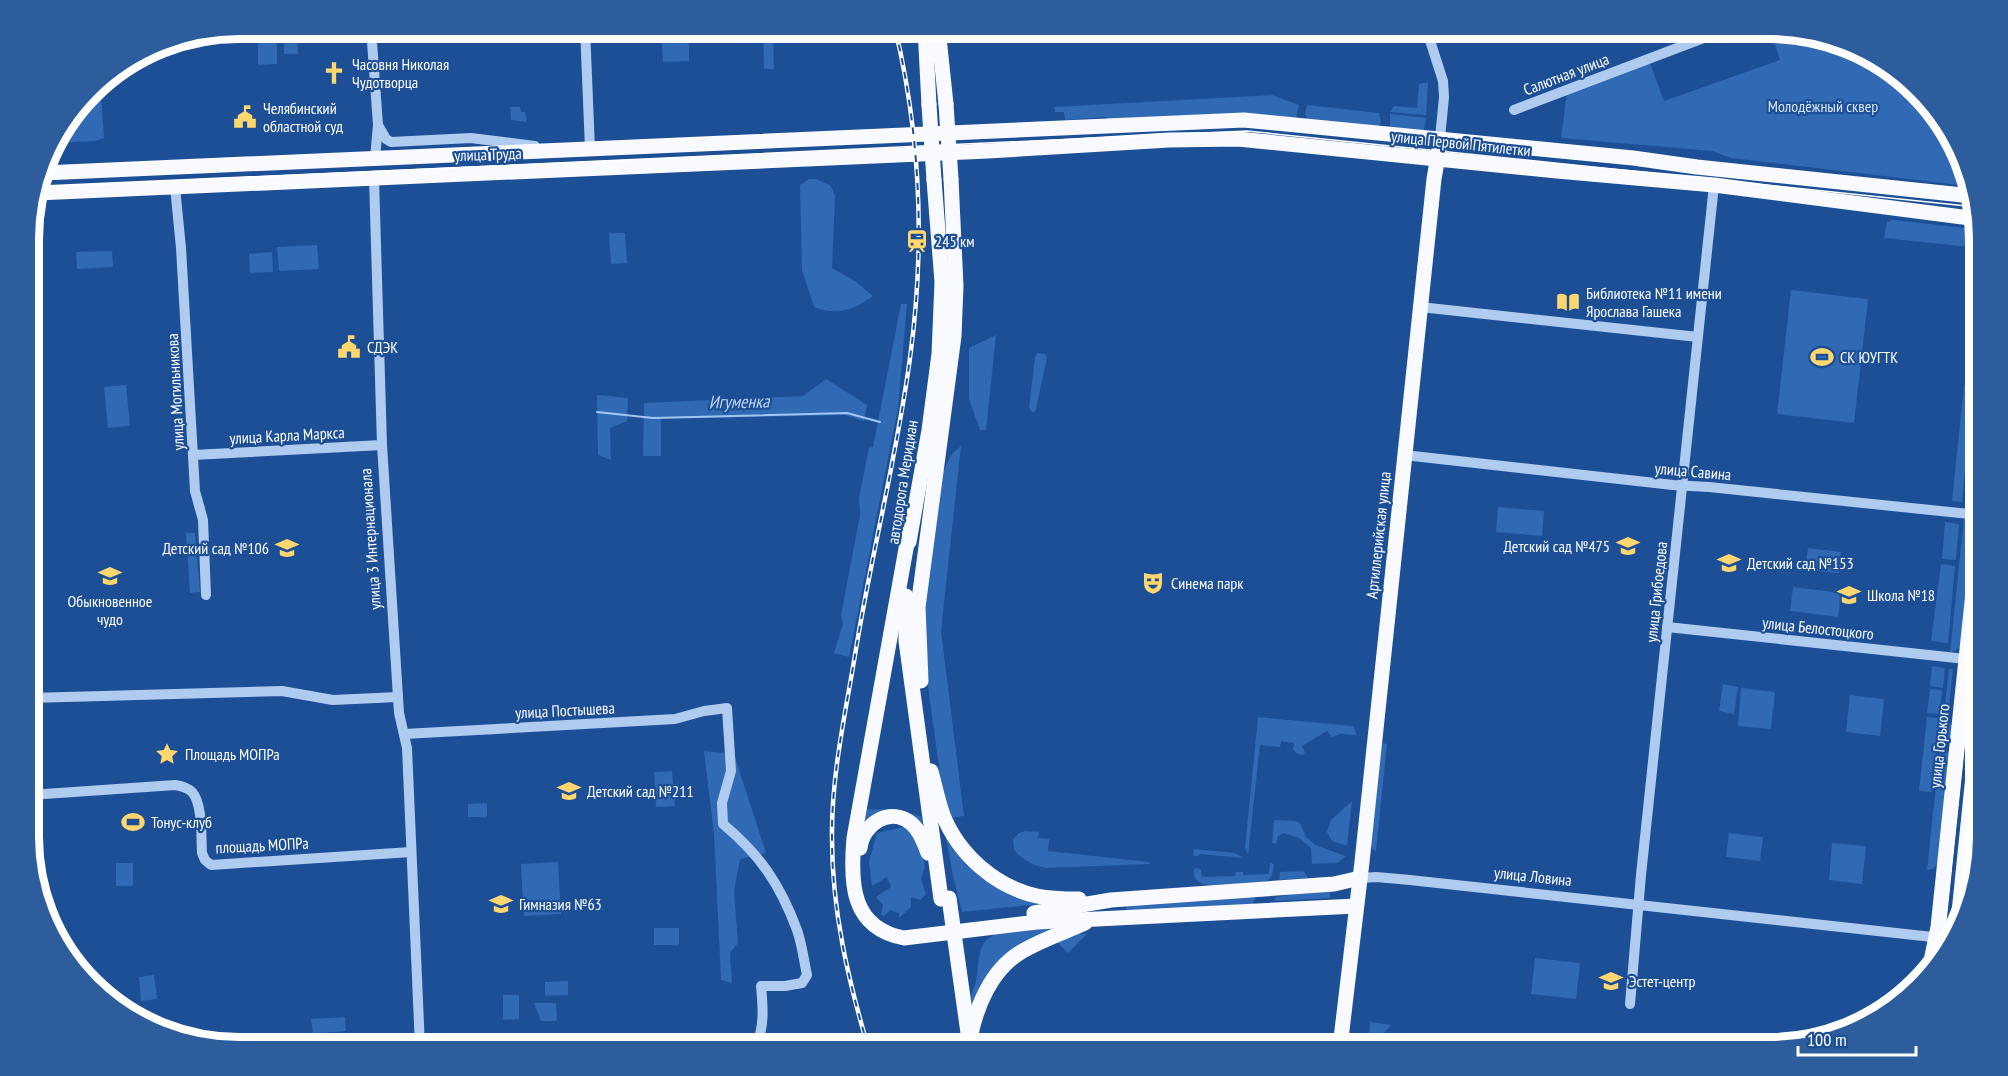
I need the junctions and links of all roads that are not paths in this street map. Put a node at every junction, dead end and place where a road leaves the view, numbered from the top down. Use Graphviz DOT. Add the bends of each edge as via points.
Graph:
graph roads {
  1 [pos="372,39"];
  2 [pos="585,39"];
  3 [pos="926,39"];
  4 [pos="939,39"];
  5 [pos="1429,39"];
  6 [pos="1690,39"];
  7 [pos="1514,110"];
  8 [pos="378,125"];
  9 [pos="939,134"];
  10 [pos="1440,138"];
  11 [pos="590,149"];
  12 [pos="568,150"];
  13 [pos="939,152"];
  14 [pos="375,159"];
  15 [pos="1438,159"];
  16 [pos="174,167"];
  17 [pos="51,173"];
  18 [pos="374,178"];
  19 [pos="1714,185"];
  20 [pos="175,186"];
  21 [pos="45,193"];
  22 [pos="1964,195"];
  23 [pos="1967,218"];
  24 [pos="1420,307"];
  25 [pos="1698,338"];
  26 [pos="382,445"];
  27 [pos="193,455"];
  28 [pos="1404,455"];
  29 [pos="1682,486"];
  30 [pos="1969,514"];
  31 [pos="909,532"];
  32 [pos="206,595"];
  33 [pos="1667,627"];
  34 [pos="1969,630"];
  35 [pos="1966,659"];
  36 [pos="398,697"];
  37 [pos="39,698"];
  38 [pos="404,735"];
  39 [pos="931,771"];
  40 [pos="39,794"];
  41 [pos="1969,815"];
  42 [pos="411,852"];
  43 [pos="1360,878"];
  44 [pos="1263,888"];
  45 [pos="1961,890"];
  46 [pos="945,899"];
  47 [pos="1114,900"];
  48 [pos="1638,905"];
  49 [pos="1356,906"];
  50 [pos="1265,912"];
  51 [pos="1116,917"];
  52 [pos="1096,918"];
  53 [pos="1943,934"];
  54 [pos="1941,938"];
  55 [pos="1630,1004"];
  56 [pos="420,1037"];
  57 [pos="760,1037"];
  58 [pos="966,1037"];
  59 [pos="969,1037"];
  60 [pos="1341,1037"];
  1 -- 8 [label="street, улица 3 Интернационала"];
  2 -- 11 [label="street"];
  3 -- 31 [label="main road, автодорога Меридиан, bridge" via="941,254 940,342 929,430"];
  4 -- 39 [label="main road, автодорога Меридиан, bridge" via="956,286 954,336 918,607 919,664"];
  5 -- 10 [label="street, Артиллерийская улица" via="1443,81"];
  6 -- 7 [label="street, Салютная улица"];
  8 -- 12 [label="street" via="391,142 471,138"];
  8 -- 14 [label="street, улица 3 Интернационала"];
  9 -- 10 [label="main road, улица Первой Пятилетки" via="1244,120"];
  9 -- 11 [label="main road, улица Труда"];
  10 -- 15 [label="main road, Артиллерийская улица"];
  10 -- 22 [label="main road, улица Первой Пятилетки"];
  11 -- 12 [label="main road, улица Труда"];
  12 -- 14 [label="main road, улица Труда"];
  13 -- 15 [label="main road, улица Первой Пятилетки" via="1238,139"];
  13 -- 18 [label="main road, улица Труда"];
  14 -- 16 [label="main road, улица Труда"];
  14 -- 18 [label="main road, улица 3 Интернационала"];
  15 -- 19 [label="main road, улица Первой Пятилетки"];
  15 -- 24 [label="main road, Артиллерийская улица"];
  16 -- 17 [label="main road, улица Труда"];
  16 -- 20 [label="main road"];
  18 -- 20 [label="main road, улица Труда"];
  18 -- 26 [label="street, улица 3 Интернационала"];
  19 -- 23 [label="main road, улица Первой Пятилетки"];
  19 -- 25 [label="street, улица Грибоедова"];
  20 -- 21 [label="main road, улица Труда"];
  20 -- 27 [label="street, улица Могильникова"];
  24 -- 25 [label="street"];
  24 -- 28 [label="main road, Артиллерийская улица"];
  25 -- 29 [label="street, улица Грибоедова"];
  26 -- 27 [label="street, улица Карла Маркса"];
  26 -- 36 [label="street, улица 3 Интернационала"];
  27 -- 32 [label="street, улица Могильникова" via="195,491 203,520"];
  28 -- 29 [label="street, улица Савина"];
  28 -- 43 [label="main road, Артиллерийская улица"];
  29 -- 30 [label="street, улица Савина"];
  29 -- 33 [label="street, улица Грибоедова"];
  31 -- 46 [label="main road, автодорога Меридиан" via="906,641"];
  31 -- 52 [label="main road" via="854,838 852,859 860,908 875,928 904,938"];
  33 -- 35 [label="street, улица Белостоцкого"];
  33 -- 48 [label="street, улица Грибоедова"];
  34 -- 35 [label="main road, улица Горького"];
  35 -- 53 [label="main road, улица Горького"];
  36 -- 37 [label="street" via="333,700 282,691"];
  36 -- 38 [label="street, улица 3 Интернационала"];
  38 -- 42 [label="street, улица 3 Интернационала"];
  38 -- 57 [label="street, улица Постышева" via="675,719 727,708 731,771 722,803 723,824 770,873 798,931 807,975 802,983 761,986"];
  39 -- 46 [label="main road, автодорога Меридиан"];
  39 -- 47 [label="main road" via="944,816 956,838 991,876 1039,897"];
  40 -- 42 [label="street, площадь МОПРа" via="183,787 193,792 199,805 202,853 211,865"];
  41 -- 45 [label="main road"];
  42 -- 56 [label="street, улица 3 Интернационала"];
  43 -- 44 [label="main road, улица Ловина" via="1334,884"];
  43 -- 48 [label="street, улица Ловина"];
  43 -- 49 [label="main road, Артиллерийская улица"];
  44 -- 47 [label="main road, улица Ловина"];
  44 -- 50 [label="main road"];
  46 -- 47 [label="main road" via="912,824 891,816 866,830 859,855 862,879 868,904 888,925 911,929"];
  46 -- 58 [label="main road, автодорога Меридиан"];
  47 -- 51 [label="main road"];
  48 -- 54 [label="street, улица Ловина"];
  48 -- 55 [label="street, улица Грибоедова"];
  49 -- 50 [label="main road"];
  49 -- 60 [label="main road, Артиллерийская улица"];
  50 -- 51 [label="main road"];
  51 -- 52 [label="main road"];
  52 -- 59 [label="main road" via="1019,953 994,978 977,1009"];
}
